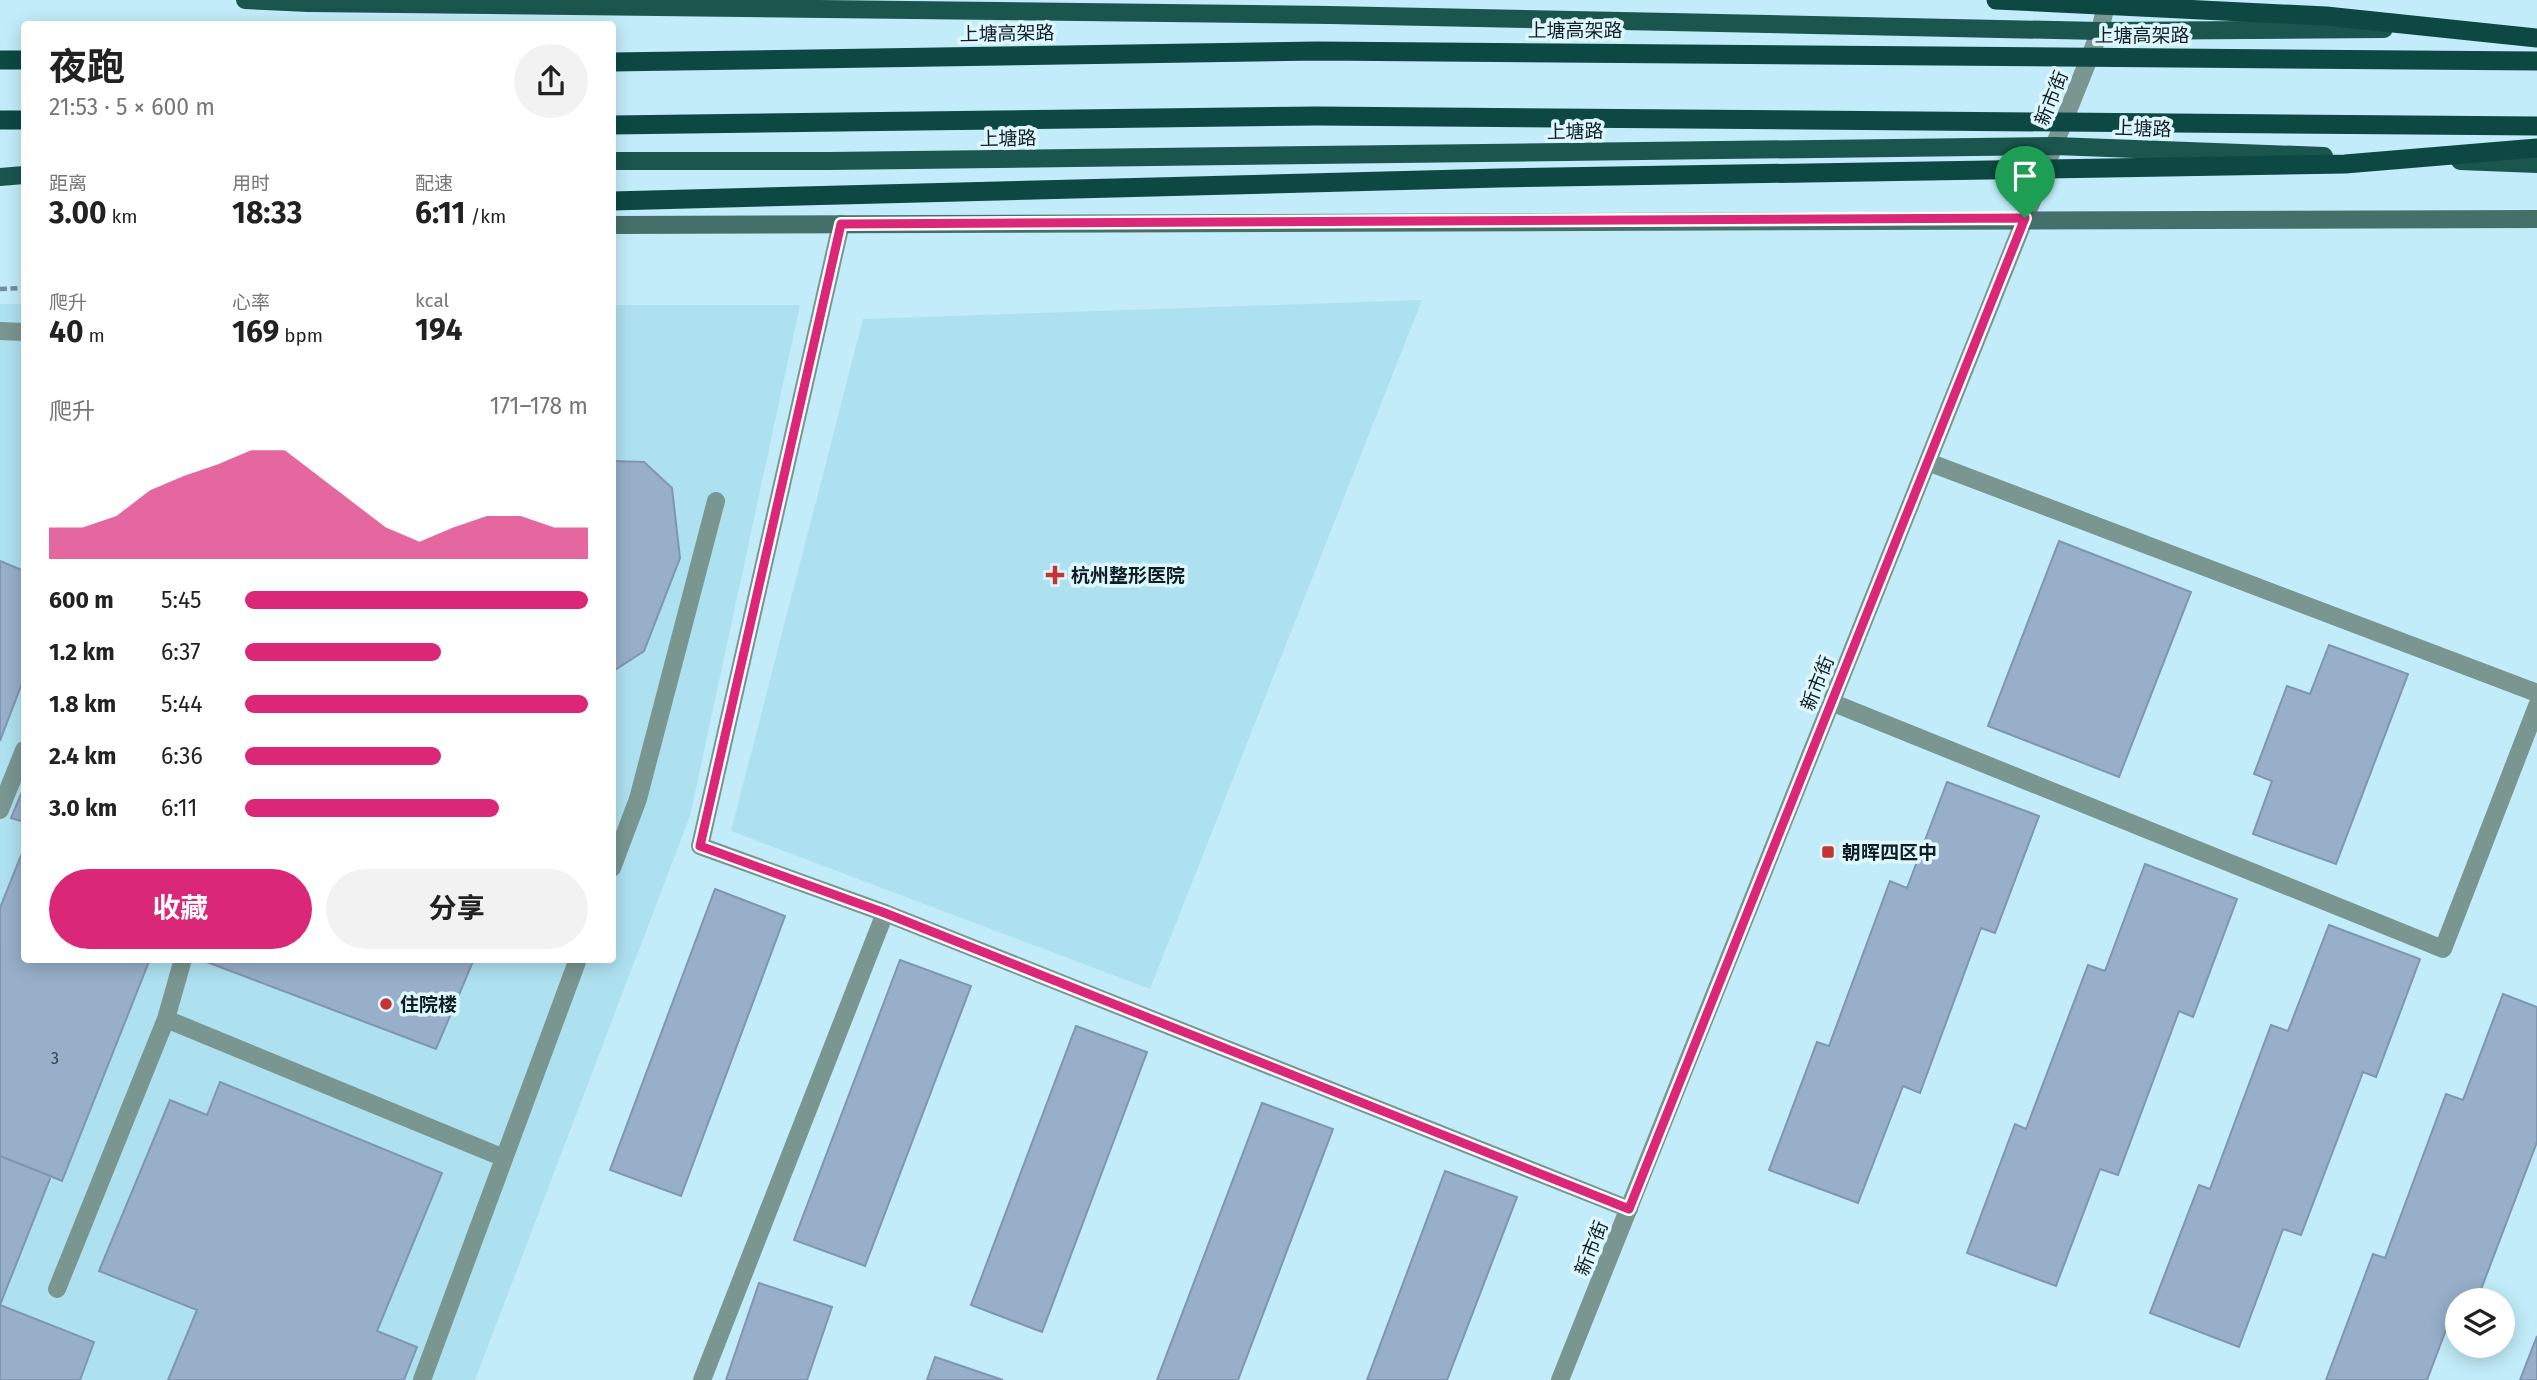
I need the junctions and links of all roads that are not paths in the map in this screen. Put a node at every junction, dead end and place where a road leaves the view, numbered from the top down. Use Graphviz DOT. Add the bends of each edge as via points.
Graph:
graph roads {
  1 [pos="245,0"];
  2 [pos="1996,0"];
  3 [pos="2108,0"];
  4 [pos="2537,29"];
  5 [pos="2100,31"];
  6 [pos="2537,38"];
  7 [pos="0,60"];
  8 [pos="21,60"];
  9 [pos="2537,61"];
  10 [pos="616,62"];
  11 [pos="0,120"];
  12 [pos="21,120"];
  13 [pos="616,125"];
  14 [pos="2537,126"];
  15 [pos="2055,146"];
  16 [pos="2537,148"];
  17 [pos="616,161"];
  18 [pos="2537,164"];
  19 [pos="21,175"];
  20 [pos="0,177"];
  21 [pos="616,201"];
  22 [pos="2025,218"];
  23 [pos="2537,219"];
  24 [pos="841,224"];
  25 [pos="616,225"];
  26 [pos="0,331"];
  27 [pos="21,332"];
  28 [pos="1928,462"];
  29 [pos="716,500"];
  30 [pos="2537,693"];
  31 [pos="1831,702"];
  32 [pos="2537,706"];
  33 [pos="21,758"];
  34 [pos="0,810"];
  35 [pos="616,857"];
  36 [pos="885,913"];
  37 [pos="182,963"];
  38 [pos="577,963"];
  39 [pos="166,1019"];
  40 [pos="504,1158"];
  41 [pos="1629,1209"];
  42 [pos="57,1289"];
  43 [pos="422,1380"];
  44 [pos="702,1380"];
  45 [pos="1560,1380"];
  1 -- 5 [label="main road"];
  2 -- 6 [label="highway, bridge" via="2326,16"];
  3 -- 5 [label="street, 新市街"];
  4 -- 5 [label="main road"];
  5 -- 15 [label="street, 新市街"];
  7 -- 8 [label="highway"];
  9 -- 10 [label="highway, 上塘高架路, bridge" via="1318,51"];
  11 -- 12 [label="highway"];
  13 -- 14 [label="highway, bridge" via="1331,116"];
  15 -- 17 [label="main road, 上塘路"];
  15 -- 18 [label="main road, 上塘路"];
  15 -- 22 [label="street, 新市街"];
  16 -- 21 [label="highway, bridge" via="2345,164 1513,178"];
  19 -- 20 [label="main road"];
  22 -- 23 [label="main road"];
  22 -- 24 [label="main road"];
  22 -- 28 [label="street, 新市街"];
  24 -- 25 [label="main road"];
  24 -- 36 [label="street" via="700,846"];
  26 -- 27 [label="street"];
  28 -- 30 [label="street"];
  28 -- 31 [label="street, 新市街"];
  29 -- 35 [label="street" via="638,799"];
  31 -- 32 [label="street" via="2443,948"];
  31 -- 41 [label="street, 新市街"];
  33 -- 34 [label="street"];
  36 -- 41 [label="street"];
  36 -- 44 [label="street"];
  37 -- 39 [label="street"];
  38 -- 40 [label="street"];
  39 -- 40 [label="street"];
  39 -- 42 [label="street"];
  40 -- 43 [label="street"];
  41 -- 45 [label="street, 新市街"];
}
